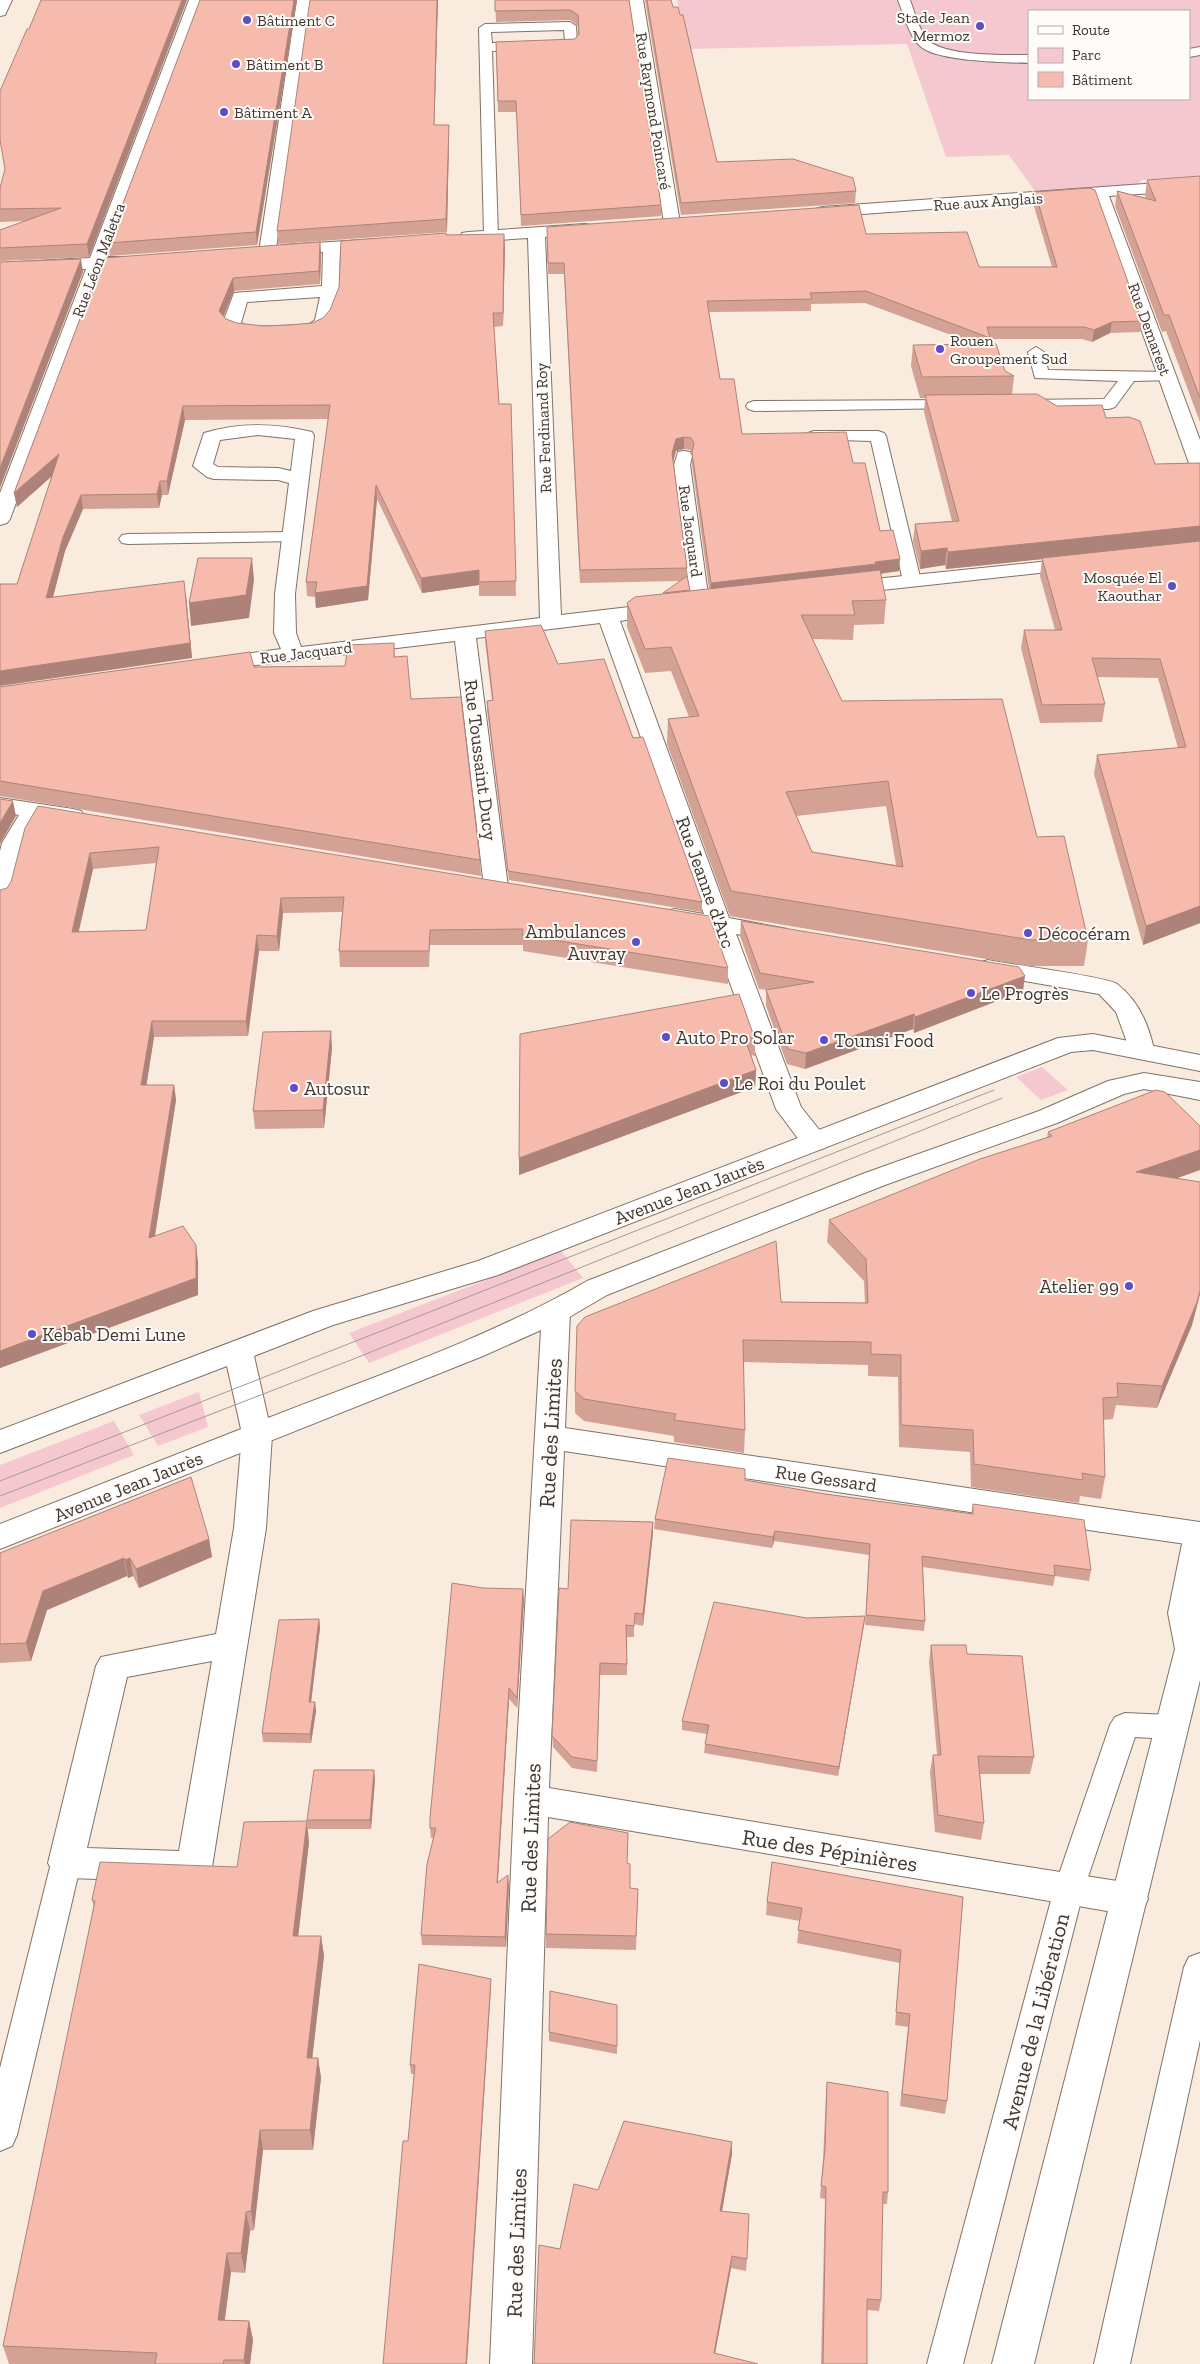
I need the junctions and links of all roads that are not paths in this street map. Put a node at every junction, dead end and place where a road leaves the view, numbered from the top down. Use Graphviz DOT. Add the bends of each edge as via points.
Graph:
graph roads {
  1 [pos="5,0"];
  2 [pos="196,0"];
  3 [pos="304,0"];
  4 [pos="636,0"];
  5 [pos="904,0"];
  6 [pos="0,12"];
  7 [pos="486,47"];
  8 [pos="1028,59"];
  9 [pos="1200,185"];
  10 [pos="1100,193"];
  11 [pos="807,213"];
  12 [pos="691,221"];
  13 [pos="672,223"];
  14 [pos="653,224"];
  15 [pos="604,228"];
  16 [pos="536,232"];
  17 [pos="491,236"];
  18 [pos="452,238"];
  19 [pos="394,242"];
  20 [pos="332,247"];
  21 [pos="267,252"];
  22 [pos="248,253"];
  23 [pos="155,260"];
  24 [pos="96,264"];
  25 [pos="0,268"];
  26 [pos="330,291"];
  27 [pos="1036,352"];
  28 [pos="1129,377"];
  29 [pos="1167,377"];
  30 [pos="971,405"];
  31 [pos="1010,405"];
  32 [pos="754,406"];
  33 [pos="800,436"];
  34 [pos="684,456"];
  35 [pos="1200,466"];
  36 [pos="299,479"];
  37 [pos="0,520"];
  38 [pos="292,537"];
  39 [pos="128,539"];
  40 [pos="1101,561"];
  41 [pos="912,582"];
  42 [pos="834,589"];
  43 [pos="712,603"];
  44 [pos="608,616"];
  45 [pos="551,623"];
  46 [pos="465,634"];
  47 [pos="293,653"];
  48 [pos="195,666"];
  49 [pos="0,805"];
  50 [pos="34,810"];
  51 [pos="93,820"];
  52 [pos="495,887"];
  53 [pos="0,897"];
  54 [pos="651,912"];
  55 [pos="718,924"];
  56 [pos="795,936"];
  57 [pos="970,966"];
  58 [pos="1141,1050"];
  59 [pos="1200,1063"];
  60 [pos="1144,1081"];
  61 [pos="1200,1091"];
  62 [pos="815,1142"];
  63 [pos="556,1312"];
  64 [pos="238,1351"];
  65 [pos="257,1435"];
  66 [pos="549,1437"];
  67 [pos="0,1442"];
  68 [pos="1200,1534"];
  69 [pos="0,1537"];
  70 [pos="231,1644"];
  71 [pos="1195,1646"];
  72 [pos="1170,1727"];
  73 [pos="531,1800"];
  74 [pos="66,1863"];
  75 [pos="1069,1889"];
  76 [pos="1130,1899"];
  77 [pos="1200,1967"];
  78 [pos="0,2134"];
  79 [pos="512,2364"];
  80 [pos="945,2364"];
  81 [pos="1013,2364"];
  82 [pos="1112,2364"];
  1 -- 6 [label="street"];
  2 -- 24 [label="street, Rue Léon Maletra"];
  3 -- 21 [label="street"];
  4 -- 13 [label="street, Rue Raymond Poincaré"];
  5 -- 8 [label="lane" via="919,36 930,48 963,55"];
  7 -- 7 [label="lane" via="485,28 570,26 571,45"];
  7 -- 17 [label="lane"];
  9 -- 10 [label="street, Rue aux Anglais"];
  10 -- 11 [label="street, Rue aux Anglais"];
  10 -- 29 [label="street, Rue Demarest"];
  12 -- 13 [label="street"];
  13 -- 14 [label="street"];
  15 -- 16 [label="street"];
  16 -- 17 [label="street"];
  16 -- 45 [label="street, Rue Ferdinand Roy"];
  17 -- 18 [label="street"];
  19 -- 20 [label="street"];
  20 -- 21 [label="street"];
  20 -- 26 [label="street"];
  21 -- 22 [label="street"];
  23 -- 24 [label="street"];
  24 -- 25 [label="street"];
  24 -- 37 [label="street, Rue Léon Maletra"];
  26 -- 26 [label="street" via="240,297 231,326 247,332 312,330 323,322"];
  27 -- 28 [label="lane" via="1041,375"];
  28 -- 29 [label="lane"];
  28 -- 31 [label="lane" via="1109,404"];
  29 -- 35 [label="street, Rue Demarest"];
  30 -- 32 [label="lane"];
  33 -- 41 [label="lane" via="878,436"];
  34 -- 43 [label="lane, Rue Jacquard" via="683,474 699,595"];
  36 -- 36 [label="street" via="305,436 284,430 226,432 211,437 203,466 214,473 278,474"];
  36 -- 38 [label="street"];
  38 -- 39 [label="lane"];
  38 -- 47 [label="street" via="285,602 286,633"];
  40 -- 41 [label="street"];
  41 -- 42 [label="street"];
  43 -- 44 [label="street, Rue Jacquard"];
  44 -- 45 [label="street, Rue Jacquard"];
  44 -- 55 [label="street, Rue Jeanne d'Arc"];
  45 -- 46 [label="street, Rue Jacquard"];
  46 -- 47 [label="street, Rue Jacquard"];
  46 -- 52 [label="street, Rue Toussaint Ducy"];
  47 -- 48 [label="street, Rue Jacquard"];
  49 -- 50 [label="street"];
  50 -- 51 [label="street"];
  50 -- 53 [label="street" via="14,843"];
  54 -- 55 [label="street"];
  55 -- 56 [label="street"];
  55 -- 62 [label="street, Rue Jeanne d'Arc" via="789,1109"];
  57 -- 58 [label="street" via="1107,988 1127,1009 1138,1033"];
  58 -- 59 [label="street, Avenue Jean Jaurès"];
  58 -- 60 [label="street"];
  58 -- 62 [label="street, Avenue Jean Jaurès" via="1093,1042 1067,1044"];
  60 -- 61 [label="street, Avenue Jean Jaurès"];
  60 -- 63 [label="street, Avenue Jean Jaurès" via="1117,1087 1048,1117 875,1179 597,1288"];
  62 -- 64 [label="street, Avenue Jean Jaurès" via="488,1268 323,1318"];
  63 -- 65 [label="street, Avenue Jean Jaurès" via="473,1349"];
  63 -- 66 [label="street, Rue des Limites"];
  64 -- 65 [label="street"];
  64 -- 67 [label="street, Avenue Jean Jaurès"];
  65 -- 69 [label="street, Avenue Jean Jaurès"];
  65 -- 70 [label="street" via="250,1528"];
  66 -- 68 [label="street, Rue Gessard"];
  66 -- 73 [label="street, Rue des Limites"];
  68 -- 71 [label="street" via="1184,1613"];
  70 -- 74 [label="street" via="113,1666"];
  70 -- 74 [label="street" via="194,1867"];
  71 -- 72 [label="street"];
  72 -- 75 [label="lane, Avenue de la Libération" via="1125,1726"];
  72 -- 76 [label="street"];
  73 -- 75 [label="street, Rue des Pépinières"];
  73 -- 79 [label="street, Rue des Limites"];
  74 -- 78 [label="lane"];
  75 -- 76 [label="street, Rue des Pépinières"];
  75 -- 80 [label="lane, Avenue de la Libération"];
  76 -- 81 [label="street"];
  77 -- 82 [label="lane"];
}
